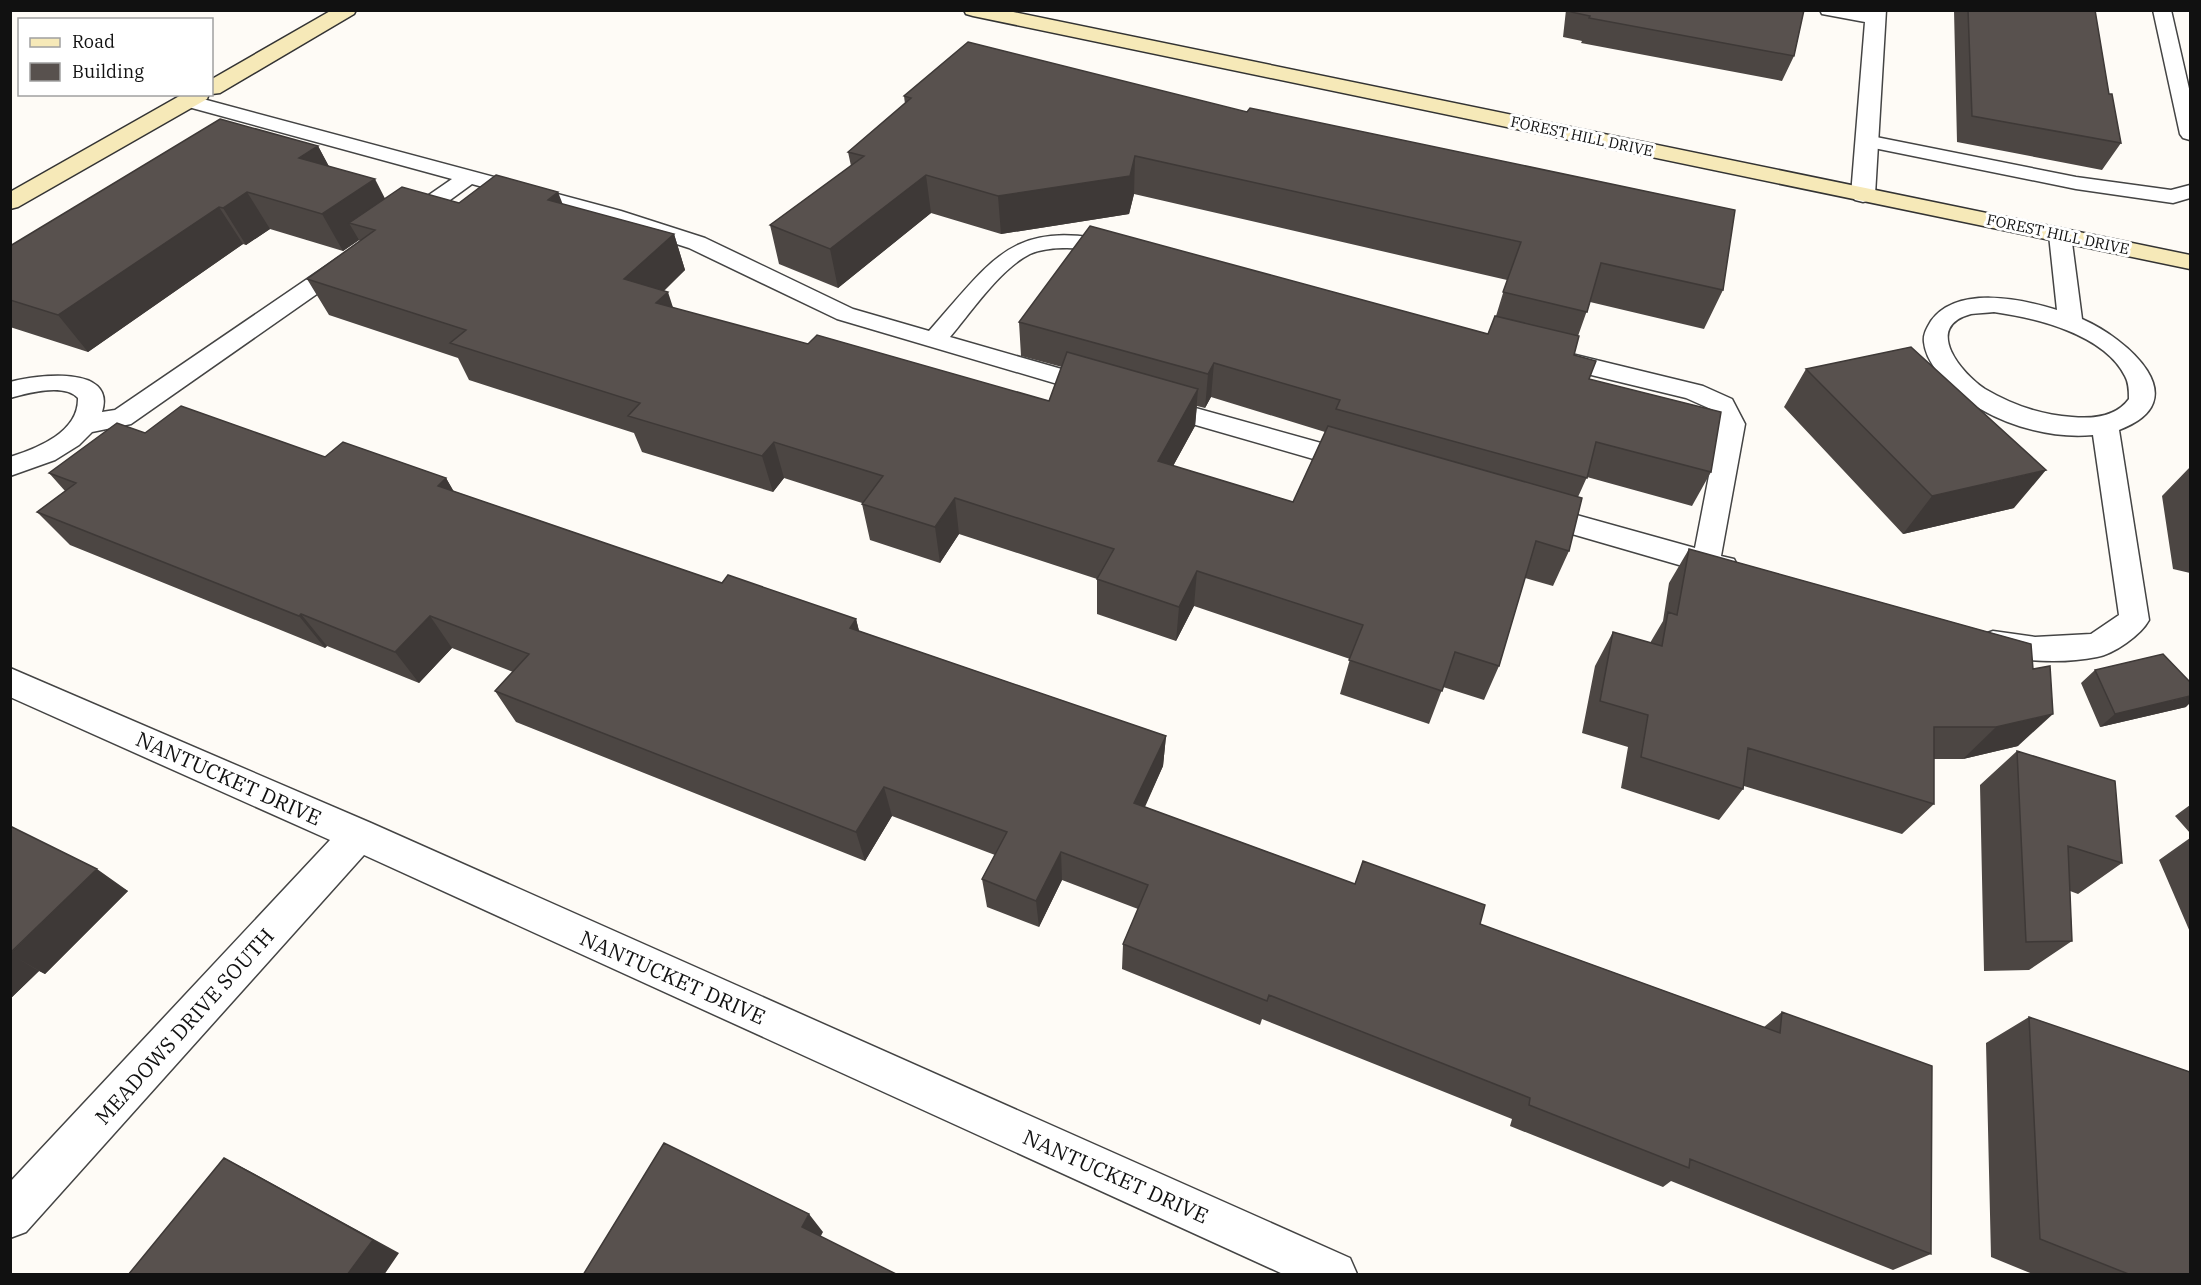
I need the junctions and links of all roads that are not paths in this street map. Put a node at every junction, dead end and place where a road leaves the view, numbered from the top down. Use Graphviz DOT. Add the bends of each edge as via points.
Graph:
graph roads {
  1 [pos="347,10"];
  2 [pos="973,10"];
  3 [pos="1829,10"];
  4 [pos="2162,10"];
  5 [pos="1876,14"];
  6 [pos="213,87"];
  7 [pos="194,98"];
  8 [pos="2190,134"];
  9 [pos="1866,147"];
  10 [pos="469,177"];
  11 [pos="2190,191"];
  12 [pos="1863,195"];
  13 [pos="10,202"];
  14 [pos="2060,235"];
  15 [pos="382,237"];
  16 [pos="363,251"];
  17 [pos="1143,255"];
  18 [pos="2190,262"];
  19 [pos="2070,321"];
  20 [pos="933,341"];
  21 [pos="1533,352"];
  22 [pos="10,390"];
  23 [pos="84,424"];
  24 [pos="2105,425"];
  25 [pos="10,466"];
  26 [pos="1376,468"];
  27 [pos="1513,507"];
  28 [pos="1706,562"];
  29 [pos="1751,575"];
  30 [pos="1973,639"];
  31 [pos="10,682"];
  32 [pos="358,835"];
  33 [pos="10,1216"];
  34 [pos="1334,1275"];
  1 -- 6 [label="main road"];
  2 -- 12 [label="main road, FOREST HILL DRIVE"];
  3 -- 5 [label="street"];
  4 -- 8 [label="lane"];
  5 -- 9 [label="street"];
  7 -- 10 [label="lane"];
  7 -- 13 [label="main road"];
  9 -- 11 [label="lane" via="2174,197"];
  9 -- 12 [label="street"];
  10 -- 15 [label="lane"];
  10 -- 20 [label="lane" via="697,243 845,314"];
  12 -- 14 [label="main road, FOREST HILL DRIVE"];
  14 -- 18 [label="main road, FOREST HILL DRIVE"];
  14 -- 19 [label="lane"];
  16 -- 23 [label="lane" via="122,418"];
  17 -- 20 [label="lane" via="1085,241 1056,241 1022,249 999,268"];
  19 -- 24 [label="lane" via="2126,358 2140,380 2142,399 2129,416"];
  19 -- 24 [label="lane" via="2027,308 1966,308 1946,318 1935,333 1936,348 1947,369 2001,409 2072,427"];
  20 -- 26 [label="lane"];
  21 -- 28 [label="lane" via="1694,392 1723,405 1732,424"];
  22 -- 23 [label="lane" via="45,382 81,387 90,396 91,409"];
  23 -- 25 [label="lane" via="50,452"];
  24 -- 30 [label="lane" via="2134,620 2097,645 2034,649"];
  27 -- 28 [label="lane"];
  28 -- 29 [label="lane"];
  31 -- 32 [label="street, NANTUCKET DRIVE"];
  32 -- 33 [label="street, MEADOWS DRIVE SOUTH"];
  32 -- 34 [label="street, NANTUCKET DRIVE"];
}
